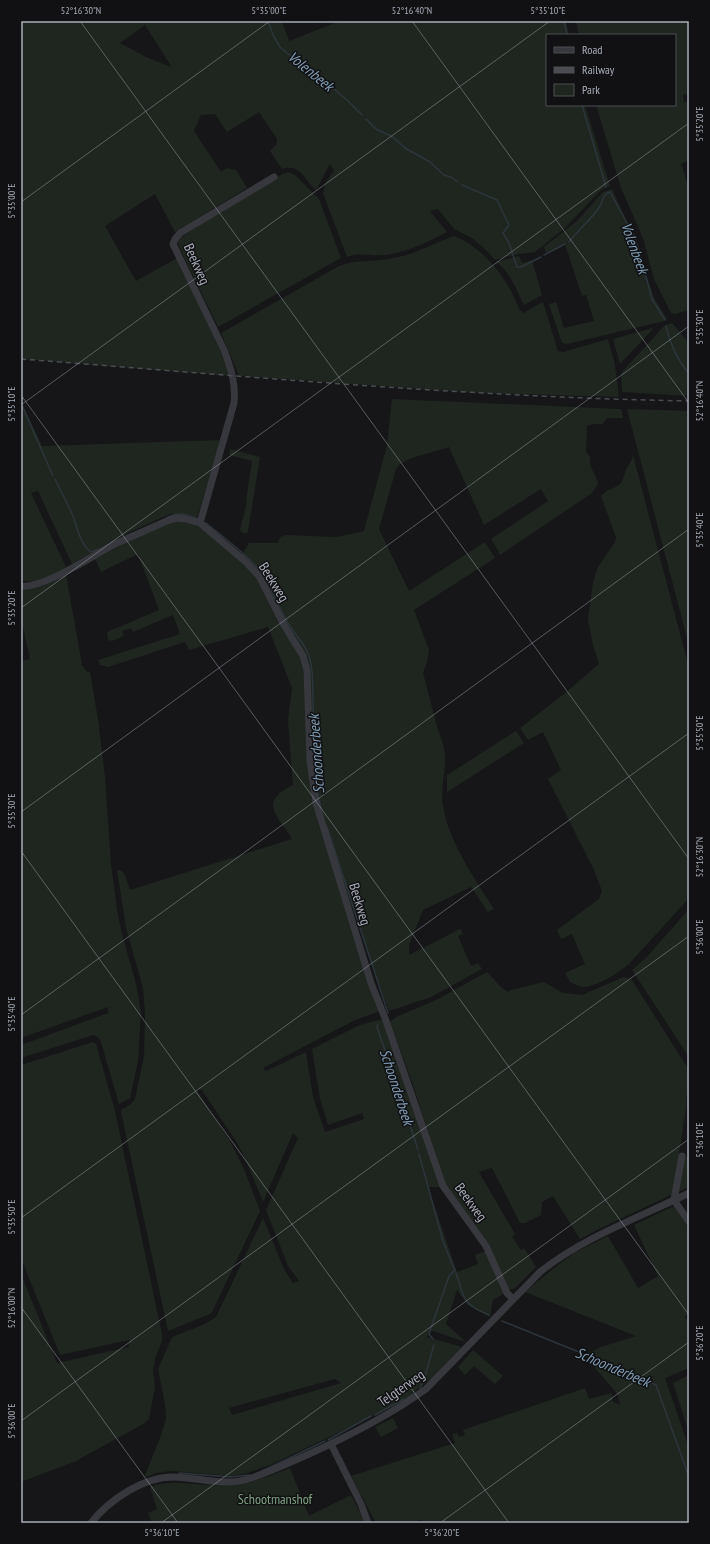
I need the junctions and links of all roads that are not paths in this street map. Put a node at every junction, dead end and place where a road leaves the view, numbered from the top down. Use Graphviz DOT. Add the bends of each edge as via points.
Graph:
graph roads {
  1 [pos="274,177"];
  2 [pos="200,524"];
  3 [pos="21,586"];
  4 [pos="682,1156"];
  5 [pos="689,1193"];
  6 [pos="674,1200"];
  7 [pos="689,1222"];
  8 [pos="514,1299"];
  9 [pos="331,1444"];
  10 [pos="91,1523"];
  11 [pos="368,1523"];
  1 -- 2 [label="street, Beekweg" via="180,233 175,239 174,244 224,350 232,371 235,390 234,403"];
  2 -- 3 [label="street, Beekweg" via="186,519 169,520 37,585"];
  2 -- 8 [label="street, Beekweg" via="259,576 303,656 307,670 310,760 316,803 371,983 443,1186 486,1246 508,1293"];
  4 -- 6 [label="street"];
  5 -- 6 [label="street, Telgterweg"];
  6 -- 7 [label="street"];
  6 -- 8 [label="street, Telgterweg" via="567,1252 540,1272"];
  8 -- 9 [label="street, Telgterweg" via="426,1389 407,1403"];
  9 -- 10 [label="street, Telgterweg" via="248,1479 234,1482 174,1477 150,1481 106,1506"];
  9 -- 11 [label="street"];
}
